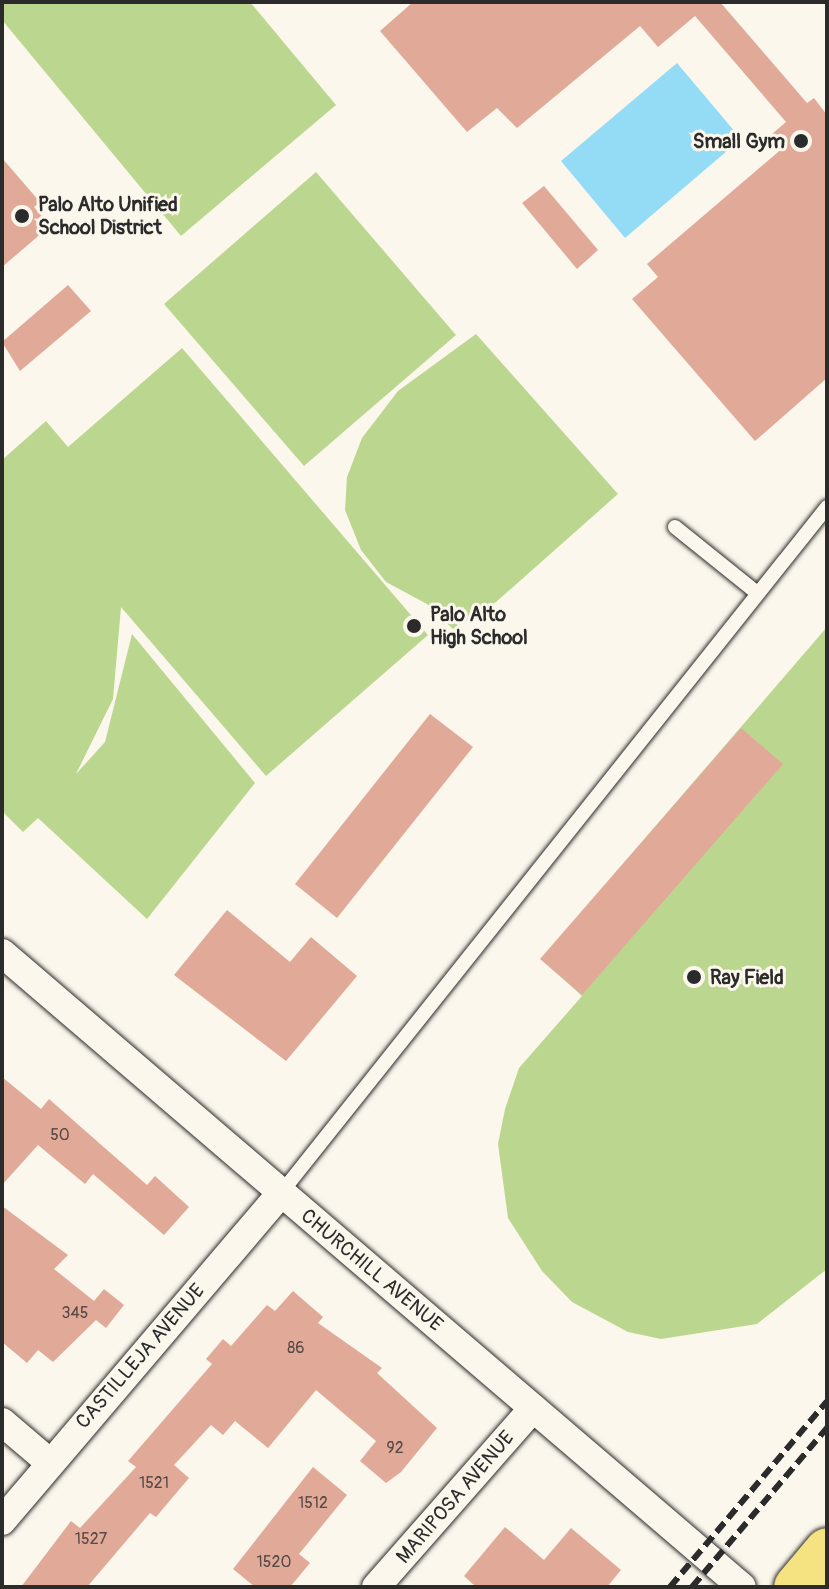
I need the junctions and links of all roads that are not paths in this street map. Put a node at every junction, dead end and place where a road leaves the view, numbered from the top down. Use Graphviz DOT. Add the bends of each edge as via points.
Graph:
graph roads {
  1 [pos="827,507"];
  2 [pos="675,527"];
  3 [pos="757,593"];
  4 [pos="2,953"];
  5 [pos="281,1193"];
  6 [pos="533,1408"];
  7 [pos="2,1422"];
  8 [pos="49,1462"];
  9 [pos="2,1521"];
  10 [pos="827,1550"];
  11 [pos="376,1587"];
  12 [pos="742,1587"];
  13 [pos="796,1587"];
  1 -- 3 [label="lane"];
  2 -- 3 [label="lane"];
  3 -- 5 [label="lane"];
  4 -- 5 [label="street, CHURCHILL AVENUE"];
  5 -- 6 [label="street, CHURCHILL AVENUE"];
  5 -- 8 [label="street, CASTILLEJA AVENUE"];
  6 -- 11 [label="street, MARIPOSA AVENUE"];
  6 -- 12 [label="street, CHURCHILL AVENUE"];
  7 -- 8 [label="street"];
  8 -- 9 [label="street, CASTILLEJA AVENUE"];
  10 -- 13 [label="main road"];
}
